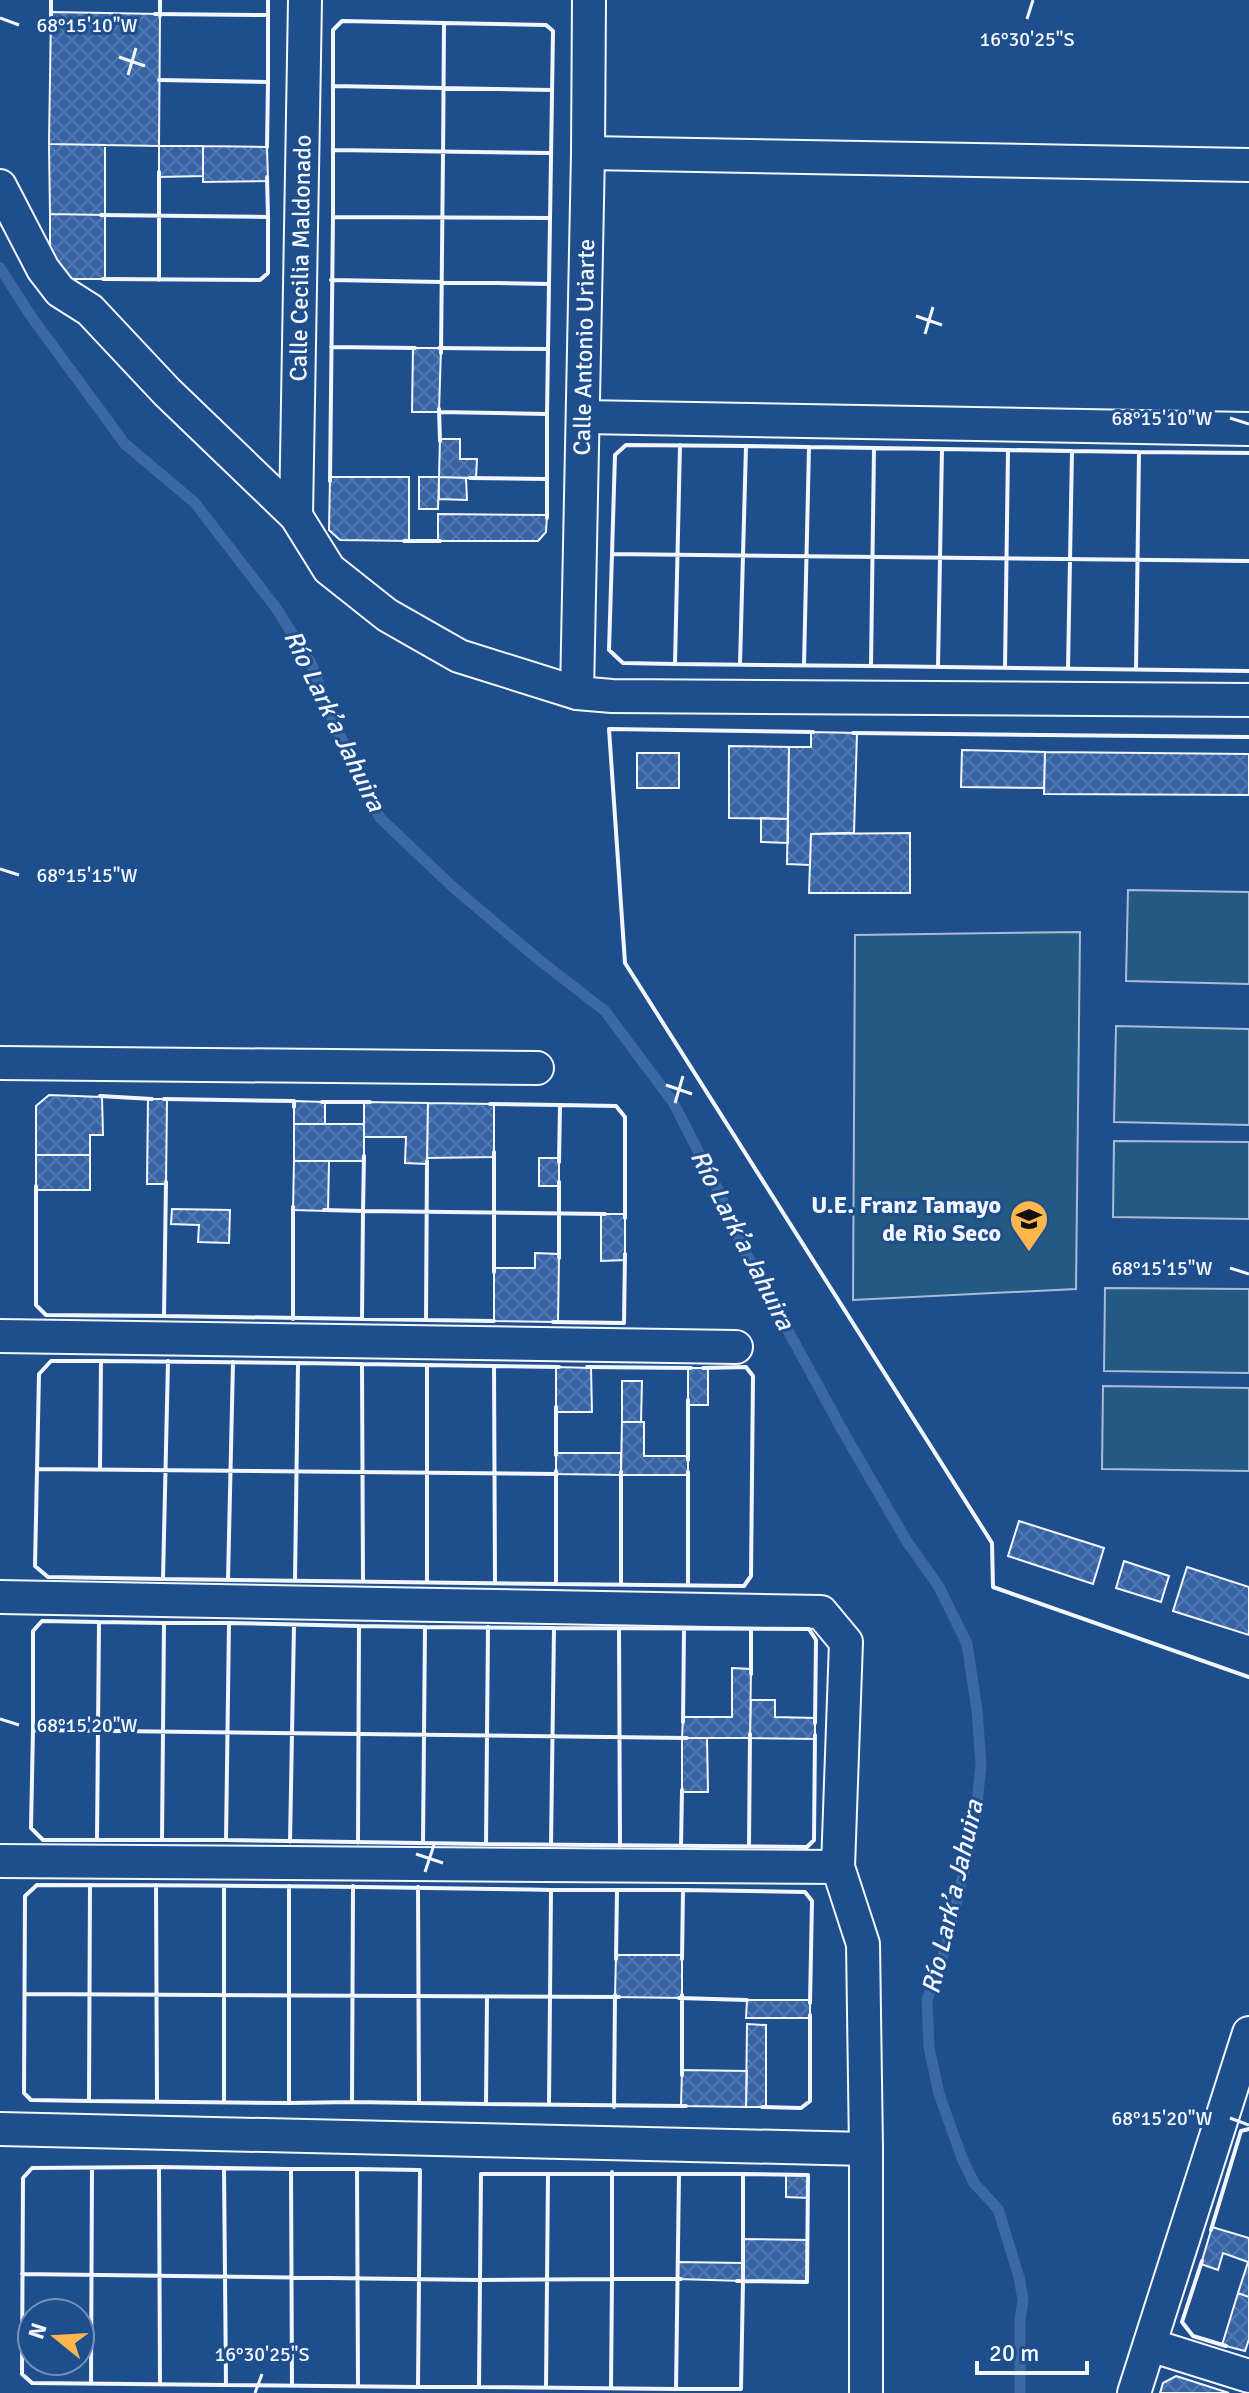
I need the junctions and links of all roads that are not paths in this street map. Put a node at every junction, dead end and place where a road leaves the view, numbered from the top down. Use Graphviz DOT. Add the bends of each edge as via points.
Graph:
graph roads {
  1 [pos="305,0"];
  2 [pos="589,0"];
  3 [pos="588,153"];
  4 [pos="1249,165"];
  5 [pos="0,186"];
  6 [pos="583,417"];
  7 [pos="1249,429"];
  8 [pos="296,516"];
  9 [pos="577,693"];
  10 [pos="1249,700"];
  11 [pos="0,1063"];
  12 [pos="537,1068"];
  13 [pos="0,1336"];
  14 [pos="736,1347"];
  15 [pos="0,1597"];
  16 [pos="0,1861"];
  17 [pos="838,1867"];
  18 [pos="1249,2033"];
  19 [pos="1240,2092"];
  20 [pos="0,2129"];
  21 [pos="866,2149"];
  22 [pos="1150,2345"];
  23 [pos="1249,2376"];
  24 [pos="866,2393"];
  25 [pos="1134,2393"];
  1 -- 8 [label="street, Calle Cecilia Maldonado"];
  2 -- 3 [label="street, Calle Antonio Uriarte"];
  3 -- 4 [label="street"];
  3 -- 6 [label="street, Calle Antonio Uriarte"];
  5 -- 8 [label="street" via="60,291 90,310"];
  6 -- 7 [label="street"];
  6 -- 9 [label="street, Calle Antonio Uriarte"];
  8 -- 9 [label="street" via="329,569 387,615 459,656"];
  9 -- 10 [label="street"];
  11 -- 12 [label="street"];
  13 -- 14 [label="street"];
  15 -- 17 [label="street" via="821,1612 846,1642"];
  16 -- 17 [label="street"];
  17 -- 21 [label="street" via="863,1944"];
  18 -- 19 [label="street"];
  19 -- 22 [label="street"];
  20 -- 21 [label="street"];
  21 -- 24 [label="street"];
  22 -- 23 [label="street"];
  22 -- 25 [label="street"];
}
